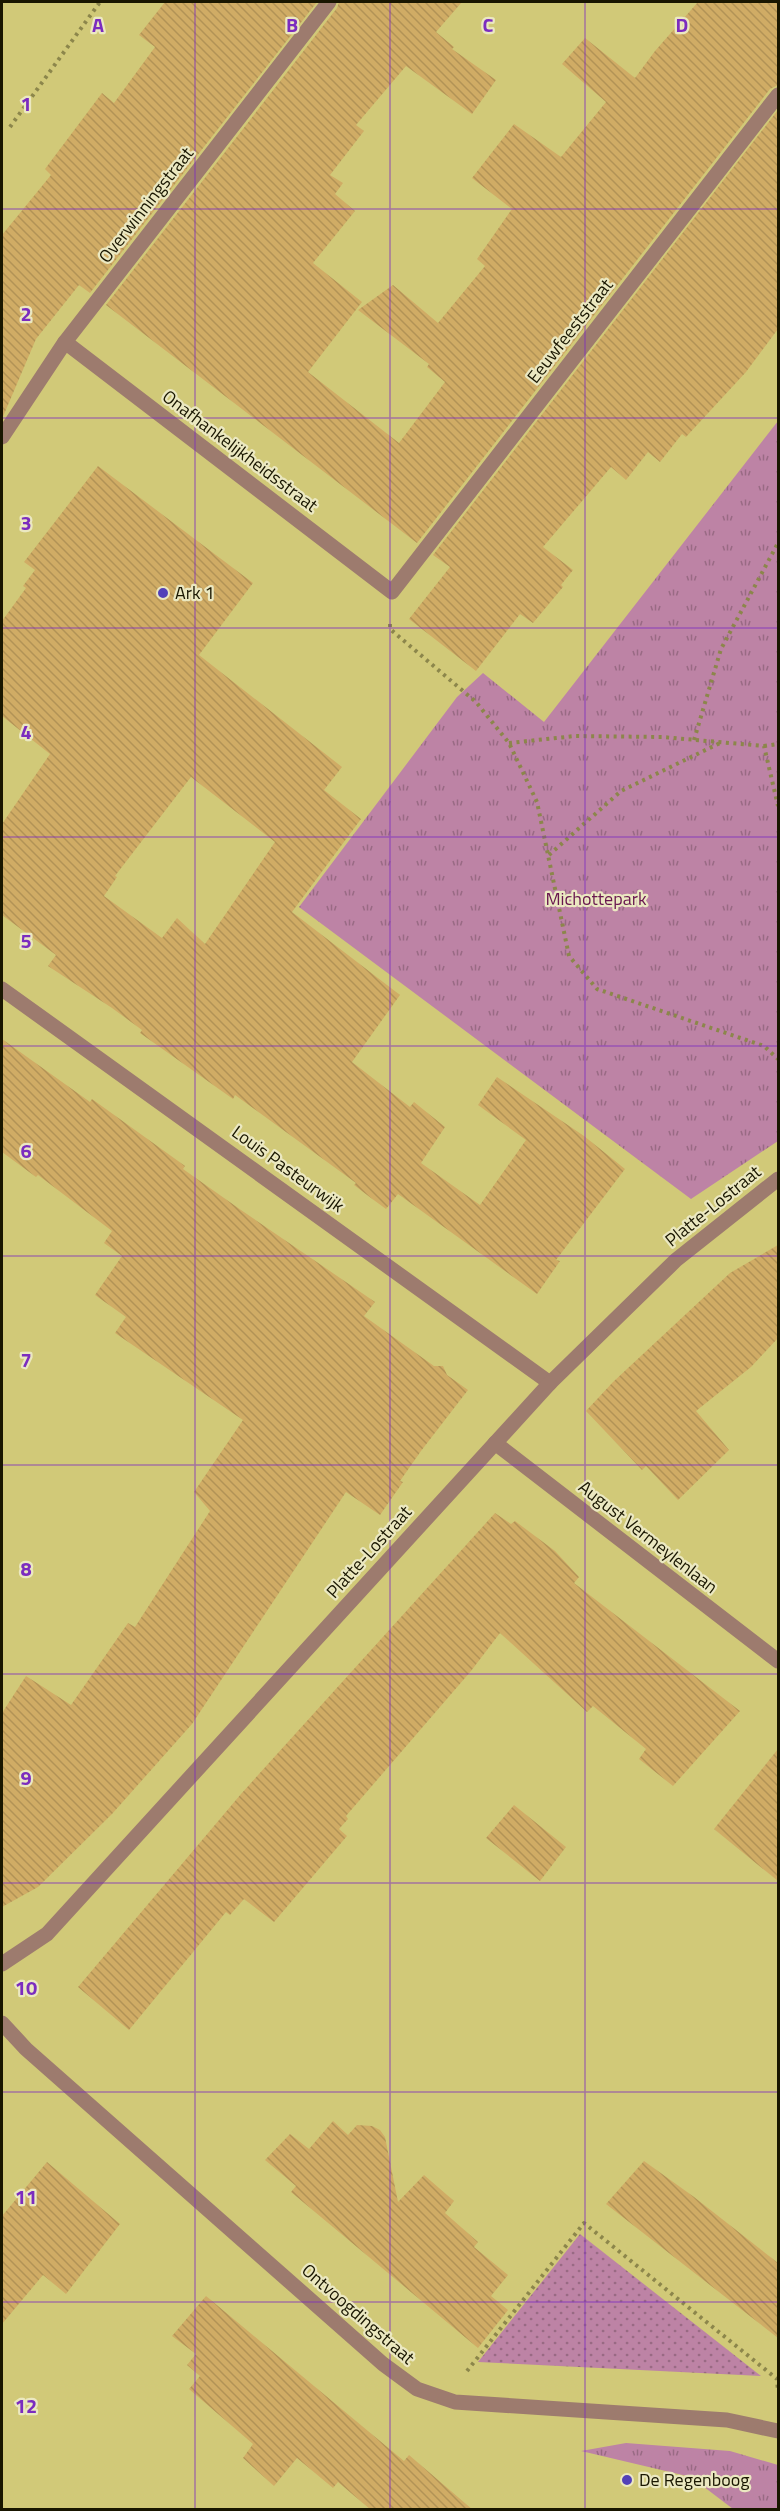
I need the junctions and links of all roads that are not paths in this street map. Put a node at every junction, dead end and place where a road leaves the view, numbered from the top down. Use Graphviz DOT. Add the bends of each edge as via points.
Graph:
graph roads {
  1 [pos="329,2"];
  2 [pos="778,95"];
  3 [pos="65,342"];
  4 [pos="2,437"];
  5 [pos="392,592"];
  6 [pos="2,988"];
  7 [pos="778,1179"];
  8 [pos="550,1383"];
  9 [pos="495,1443"];
  10 [pos="778,1661"];
  11 [pos="2,1964"];
  12 [pos="2,2024"];
  13 [pos="778,2431"];
  1 -- 3 [label="street, Overwinningstraat"];
  2 -- 5 [label="street, Eeuwfeeststraat"];
  3 -- 4 [label="street, Overwinningstraat"];
  3 -- 5 [label="street, Onafhankelijkheidsstraat"];
  6 -- 8 [label="street, Louis Pasteurwijk"];
  7 -- 8 [label="street, Platte-Lostraat" via="676,1260"];
  8 -- 9 [label="street, Platte-Lostraat"];
  9 -- 10 [label="street, August Vermeylenlaan"];
  9 -- 11 [label="street, Platte-Lostraat" via="47,1934"];
  12 -- 13 [label="street, Ontvoogdingstraat" via="383,2364 417,2389 455,2402 727,2420"];
}
